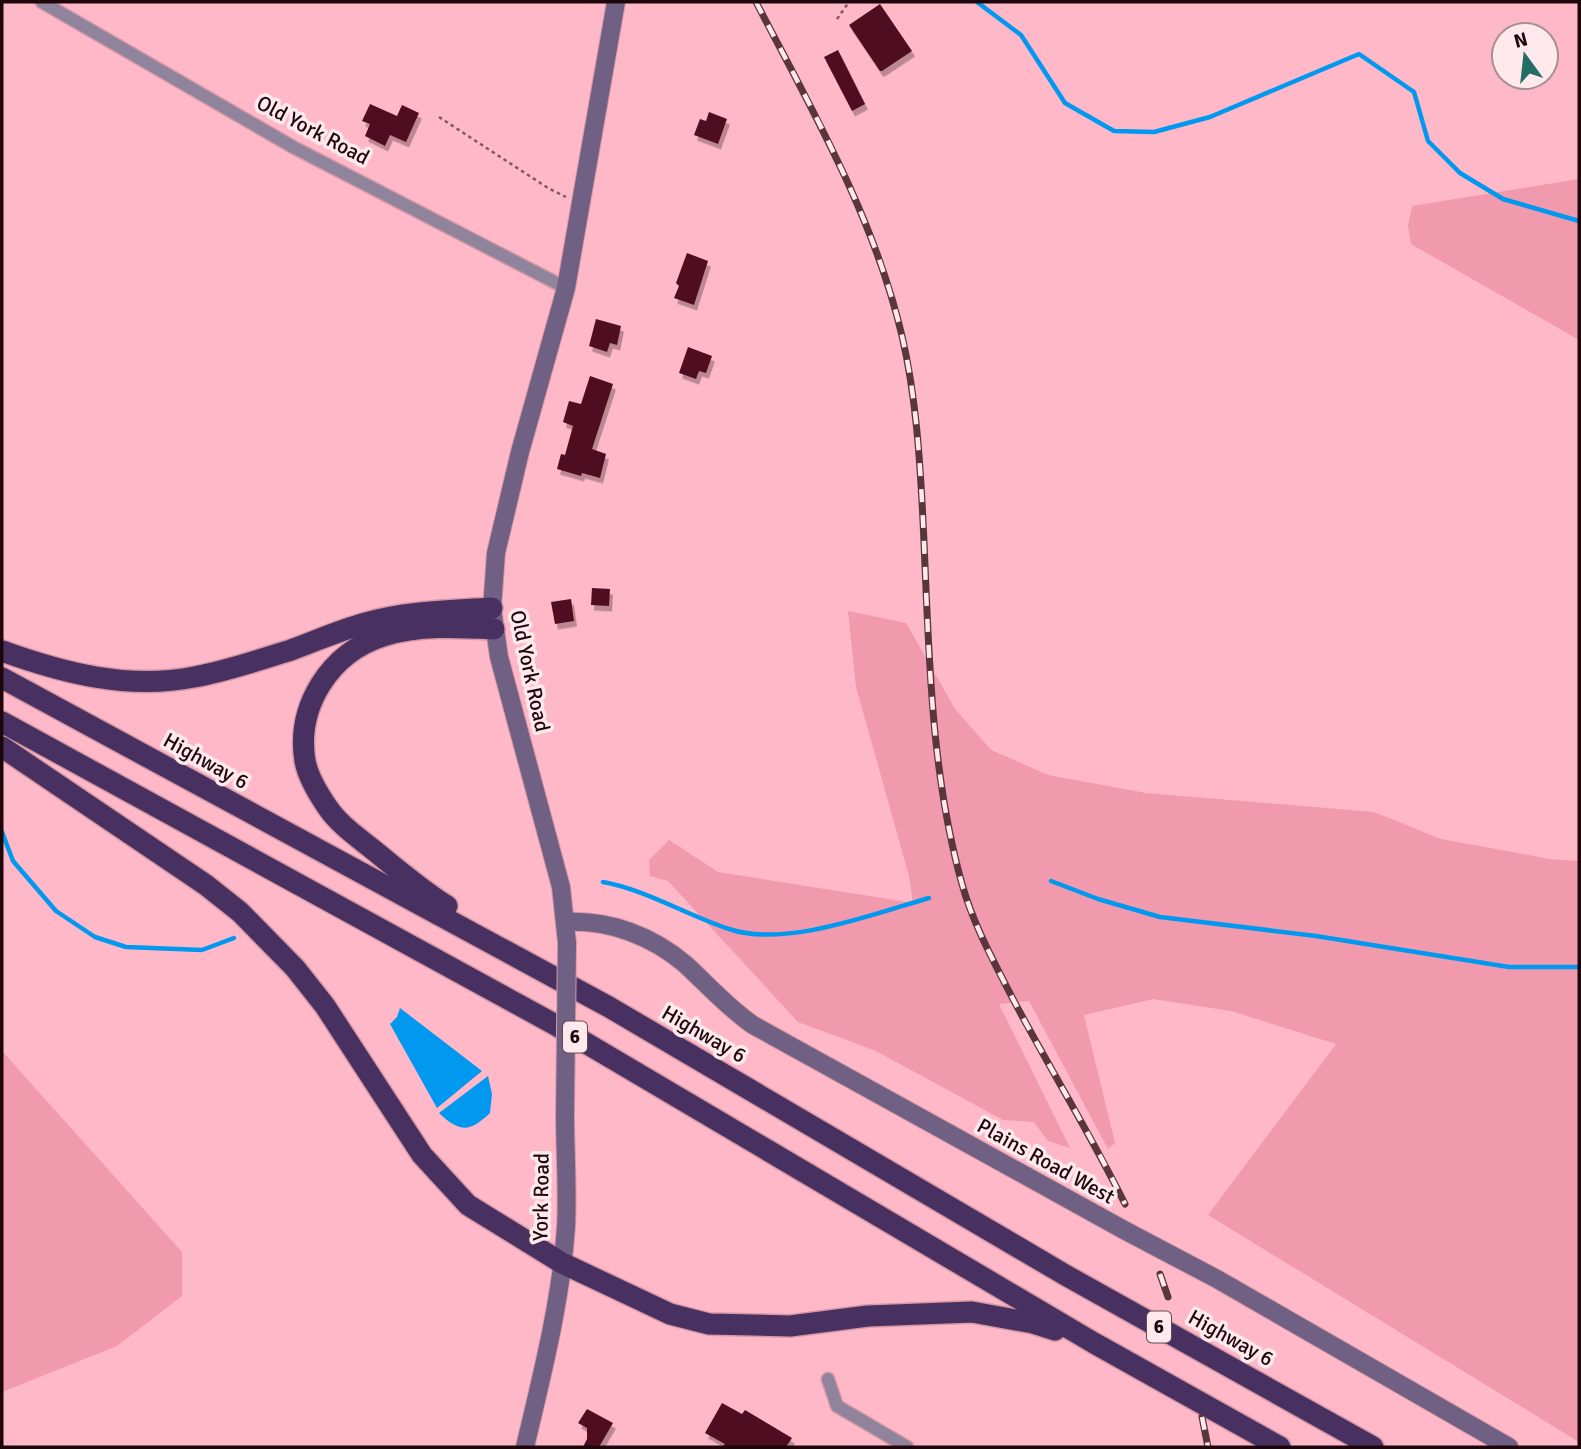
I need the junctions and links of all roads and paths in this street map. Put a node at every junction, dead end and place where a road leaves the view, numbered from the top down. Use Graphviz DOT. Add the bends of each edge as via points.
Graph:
graph roads {
  1 [pos="42,2"];
  2 [pos="616,2"];
  3 [pos="849,2"];
  4 [pos="837,19"];
  5 [pos="439,117"];
  6 [pos="582,204"];
  7 [pos="566,288"];
  8 [pos="493,619"];
  9 [pos="2,651"];
  10 [pos="2,678"];
  11 [pos="2,722"];
  12 [pos="2,747"];
  13 [pos="566,922"];
  14 [pos="567,943"];
  15 [pos="609,1007"];
  16 [pos="562,1263"];
  17 [pos="1094,1343"];
  18 [pos="828,1379"];
  19 [pos="525,1447"];
  20 [pos="907,1447"];
  21 [pos="1280,1447"];
  22 [pos="1373,1447"];
  23 [pos="1509,1447"];
  1 -- 7 [label="street, Old York Road" via="293,146"];
  2 -- 6 [label="main road, Old York Road"];
  3 -- 4 [label="path"];
  5 -- 6 [label="path" via="548,188"];
  6 -- 7 [label="main road, Old York Road"];
  7 -- 8 [label="main road, Old York Road" via="496,552"];
  8 -- 9 [label="highway" via="410,614 366,623 232,668 160,681 86,677"];
  8 -- 13 [label="main road, Old York Road"];
  8 -- 15 [label="highway" via="385,636 347,654 307,709 305,762 315,787 343,825 429,894"];
  10 -- 15 [label="highway, Highway 6 / 6"];
  11 -- 17 [label="highway, 6" via="552,1023"];
  12 -- 16 [label="highway" via="240,912 325,1006 422,1156 468,1205"];
  13 -- 14 [label="main road, Old York Road"];
  13 -- 23 [label="main road, Plains Road West" via="602,924 656,943 753,1025 1217,1279"];
  14 -- 16 [label="main road, York Road, bridge"];
  15 -- 22 [label="highway, Highway 6 / 6" via="1067,1276"];
  16 -- 17 [label="highway" via="670,1314 709,1324 790,1326 868,1316 972,1311 1033,1323"];
  16 -- 19 [label="main road, York Road"];
  17 -- 21 [label="highway, 6"];
  18 -- 20 [label="street" via="837,1406"];
}
